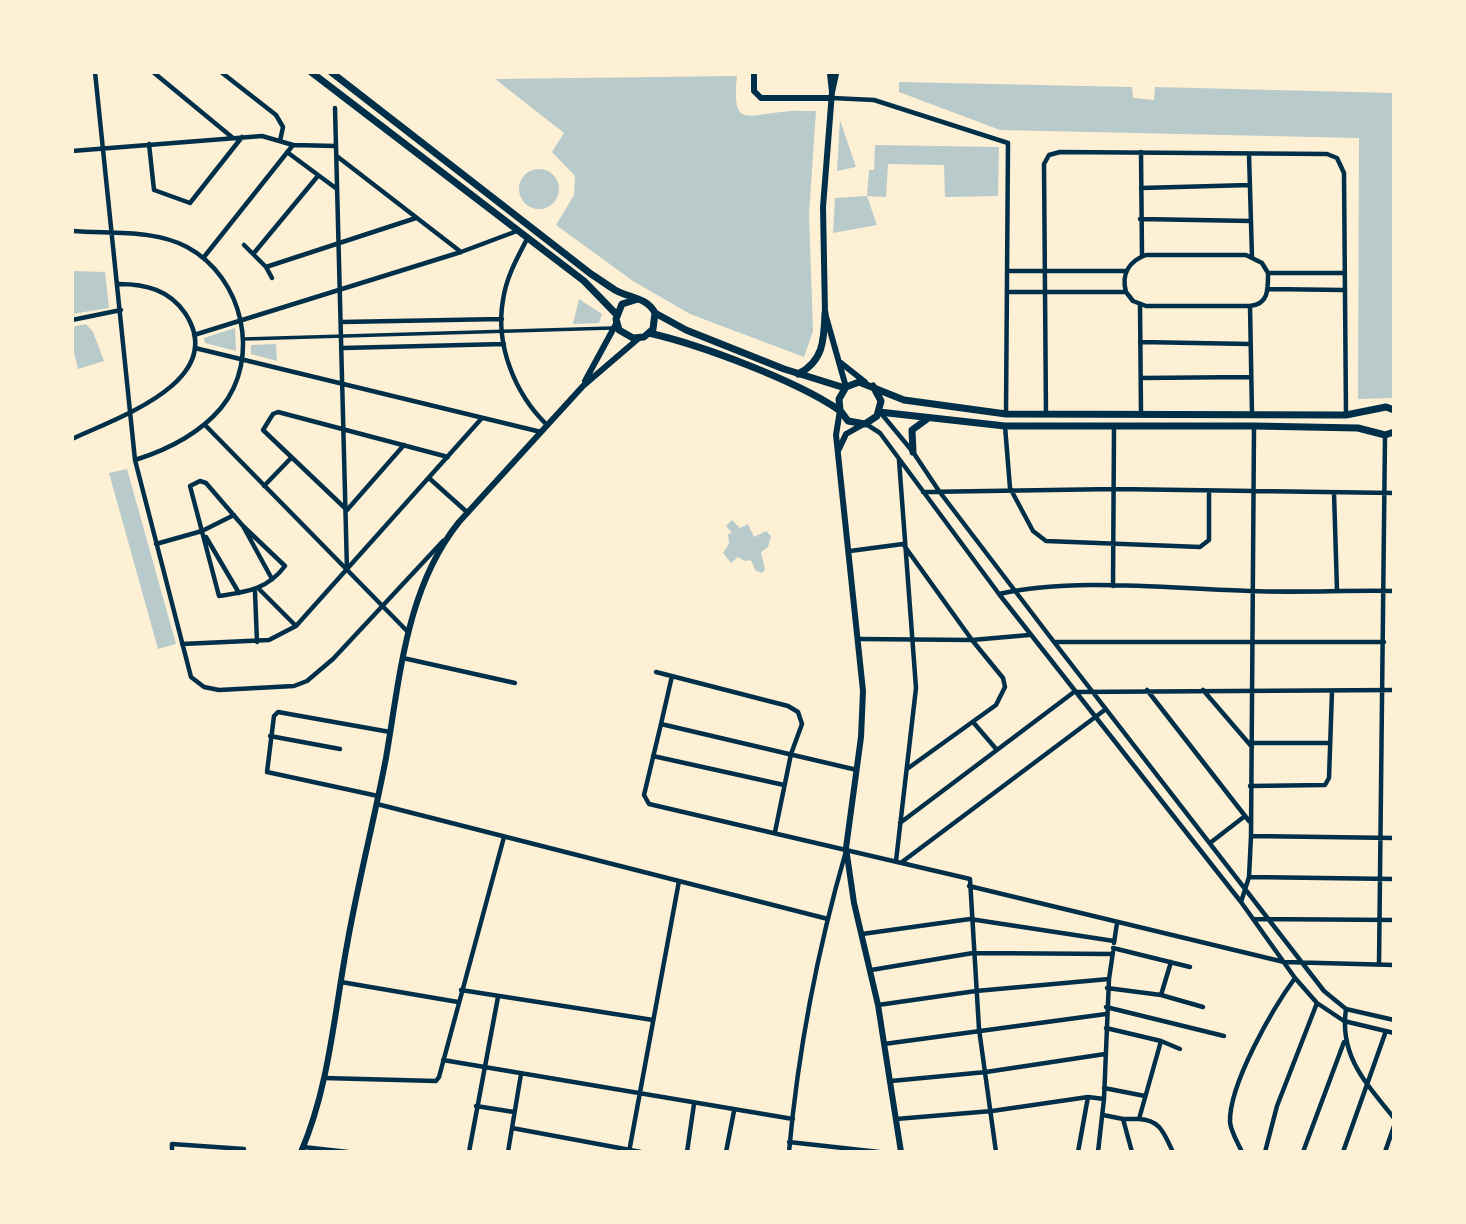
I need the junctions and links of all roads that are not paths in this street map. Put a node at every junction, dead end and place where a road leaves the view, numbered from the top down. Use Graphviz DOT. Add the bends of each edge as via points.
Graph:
graph roads {
  1 [pos="95,72"];
  2 [pos="153,72"];
  3 [pos="221,72"];
  4 [pos="311,72"];
  5 [pos="754,72"];
  6 [pos="333,73"];
  7 [pos="833,74"];
  8 [pos="831,95"];
  9 [pos="335,108"];
  10 [pos="242,137"];
  11 [pos="233,138"];
  12 [pos="280,141"];
  13 [pos="149,144"];
  14 [pos="293,145"];
  15 [pos="337,146"];
  16 [pos="102,148"];
  17 [pos="72,151"];
  18 [pos="287,152"];
  19 [pos="1142,152"];
  20 [pos="1249,154"];
  21 [pos="337,156"];
  22 [pos="317,177"];
  23 [pos="1250,185"];
  24 [pos="1141,188"];
  25 [pos="338,189"];
  26 [pos="416,218"];
  27 [pos="1140,219"];
  28 [pos="1251,221"];
  29 [pos="72,231"];
  30 [pos="517,231"];
  31 [pos="110,234"];
  32 [pos="527,239"];
  33 [pos="339,243"];
  34 [pos="244,245"];
  35 [pos="461,252"];
  36 [pos="254,253"];
  37 [pos="1142,256"];
  38 [pos="204,257"];
  39 [pos="1252,257"];
  40 [pos="266,267"];
  41 [pos="1007,271"];
  42 [pos="1047,271"];
  43 [pos="1126,271"];
  44 [pos="1268,273"];
  45 [pos="1343,273"];
  46 [pos="272,278"];
  47 [pos="119,284"];
  48 [pos="341,289"];
  49 [pos="1268,289"];
  50 [pos="1343,290"];
  51 [pos="1007,292"];
  52 [pos="1047,292"];
  53 [pos="1126,292"];
  54 [pos="638,299"];
  55 [pos="1140,304"];
  56 [pos="1250,306"];
  57 [pos="121,310"];
  58 [pos="616,313"];
  59 [pos="655,313"];
  60 [pos="825,313"];
  61 [pos="241,319"];
  62 [pos="502,319"];
  63 [pos="72,320"];
  64 [pos="342,323"];
  65 [pos="615,326"];
  66 [pos="502,331"];
  67 [pos="649,333"];
  68 [pos="194,335"];
  69 [pos="342,335"];
  70 [pos="639,338"];
  71 [pos="244,339"];
  72 [pos="1140,342"];
  73 [pos="504,344"];
  74 [pos="1250,344"];
  75 [pos="195,348"];
  76 [pos="342,348"];
  77 [pos="242,359"];
  78 [pos="840,362"];
  79 [pos="798,374"];
  80 [pos="1250,377"];
  81 [pos="1141,378"];
  82 [pos="344,383"];
  83 [pos="870,385"];
  84 [pos="583,386"];
  85 [pos="846,388"];
  86 [pos="1393,409"];
  87 [pos="840,410"];
  88 [pos="1378,410"];
  89 [pos="131,411"];
  90 [pos="880,412"];
  91 [pos="1006,414"];
  92 [pos="1046,415"];
  93 [pos="1141,415"];
  94 [pos="1252,415"];
  95 [pos="1346,415"];
  96 [pos="482,418"];
  97 [pos="929,418"];
  98 [pos="863,424"];
  99 [pos="205,425"];
  100 [pos="547,425"];
  101 [pos="1005,426"];
  102 [pos="1254,426"];
  103 [pos="1114,427"];
  104 [pos="345,429"];
  105 [pos="541,432"];
  106 [pos="1394,432"];
  107 [pos="1381,433"];
  108 [pos="72,439"];
  109 [pos="404,445"];
  110 [pos="838,451"];
  111 [pos="913,452"];
  112 [pos="448,457"];
  113 [pos="290,458"];
  114 [pos="899,459"];
  115 [pos="135,460"];
  116 [pos="429,478"];
  117 [pos="264,486"];
  118 [pos="1010,488"];
  119 [pos="1115,489"];
  120 [pos="939,491"];
  121 [pos="922,492"];
  122 [pos="1209,492"];
  123 [pos="1252,492"];
  124 [pos="1334,493"];
  125 [pos="1385,493"];
  126 [pos="1394,493"];
  127 [pos="347,510"];
  128 [pos="468,513"];
  129 [pos="234,515"];
  130 [pos="243,526"];
  131 [pos="202,531"];
  132 [pos="451,533"];
  133 [pos="156,544"];
  134 [pos="903,544"];
  135 [pos="1115,545"];
  136 [pos="850,551"];
  137 [pos="347,570"];
  138 [pos="272,579"];
  139 [pos="1113,586"];
  140 [pos="257,590"];
  141 [pos="1015,590"];
  142 [pos="1337,590"];
  143 [pos="1253,591"];
  144 [pos="1384,591"];
  145 [pos="1394,591"];
  146 [pos="239,593"];
  147 [pos="999,594"];
  148 [pos="382,605"];
  149 [pos="296,626"];
  150 [pos="408,632"];
  151 [pos="1030,635"];
  152 [pos="859,639"];
  153 [pos="911,640"];
  154 [pos="972,640"];
  155 [pos="1253,640"];
  156 [pos="257,642"];
  157 [pos="1054,642"];
  158 [pos="1384,642"];
  159 [pos="182,644"];
  160 [pos="403,658"];
  161 [pos="656,672"];
  162 [pos="672,676"];
  163 [pos="515,683"];
  164 [pos="1147,689"];
  165 [pos="1091,690"];
  166 [pos="1202,690"];
  167 [pos="1252,690"];
  168 [pos="1384,690"];
  169 [pos="1394,690"];
  170 [pos="1332,691"];
  171 [pos="1074,692"];
  172 [pos="1106,709"];
  173 [pos="1093,717"];
  174 [pos="973,722"];
  175 [pos="661,724"];
  176 [pos="390,732"];
  177 [pos="270,736"];
  178 [pos="1329,743"];
  179 [pos="1252,745"];
  180 [pos="340,749"];
  181 [pos="997,750"];
  182 [pos="791,754"];
  183 [pos="653,756"];
  184 [pos="906,769"];
  185 [pos="857,770"];
  186 [pos="784,785"];
  187 [pos="1250,786"];
  188 [pos="377,800"];
  189 [pos="1245,816"];
  190 [pos="900,823"];
  191 [pos="1250,823"];
  192 [pos="775,832"];
  193 [pos="1251,836"];
  194 [pos="504,837"];
  195 [pos="1380,838"];
  196 [pos="1394,838"];
  197 [pos="1210,843"];
  198 [pos="846,848"];
  199 [pos="896,861"];
  200 [pos="902,862"];
  201 [pos="1249,877"];
  202 [pos="1379,879"];
  203 [pos="1394,879"];
  204 [pos="679,881"];
  205 [pos="969,886"];
  206 [pos="1246,889"];
  207 [pos="1241,902"];
  208 [pos="828,919"];
  209 [pos="970,919"];
  210 [pos="1253,919"];
  211 [pos="1269,920"];
  212 [pos="1379,920"];
  213 [pos="1394,920"];
  214 [pos="1117,923"];
  215 [pos="862,934"];
  216 [pos="1113,948"];
  217 [pos="973,953"];
  218 [pos="1171,962"];
  219 [pos="1284,962"];
  220 [pos="1301,964"];
  221 [pos="1379,964"];
  222 [pos="1394,965"];
  223 [pos="1190,967"];
  224 [pos="872,970"];
  225 [pos="1295,978"];
  226 [pos="1109,979"];
  227 [pos="340,982"];
  228 [pos="1107,988"];
  229 [pos="461,990"];
  230 [pos="976,991"];
  231 [pos="1161,995"];
  232 [pos="498,997"];
  233 [pos="458,1002"];
  234 [pos="1317,1003"];
  235 [pos="878,1005"];
  236 [pos="1106,1007"];
  237 [pos="1203,1007"];
  238 [pos="1346,1009"];
  239 [pos="1106,1014"];
  240 [pos="653,1020"];
  241 [pos="1394,1020"];
  242 [pos="1344,1021"];
  243 [pos="1106,1028"];
  244 [pos="979,1029"];
  245 [pos="1386,1031"];
  246 [pos="1394,1033"];
  247 [pos="1224,1037"];
  248 [pos="1161,1041"];
  249 [pos="1345,1041"];
  250 [pos="884,1044"];
  251 [pos="1180,1049"];
  252 [pos="1105,1054"];
  253 [pos="443,1060"];
  254 [pos="483,1067"];
  255 [pos="986,1072"];
  256 [pos="521,1074"];
  257 [pos="323,1078"];
  258 [pos="891,1081"];
  259 [pos="1367,1085"];
  260 [pos="1104,1088"];
  261 [pos="639,1093"];
  262 [pos="1145,1096"];
  263 [pos="1088,1097"];
  264 [pos="1104,1100"];
  265 [pos="694,1104"];
  266 [pos="476,1106"];
  267 [pos="734,1111"];
  268 [pos="992,1111"];
  269 [pos="514,1112"];
  270 [pos="1103,1115"];
  271 [pos="1394,1118"];
  272 [pos="793,1119"];
  273 [pos="896,1119"];
  274 [pos="1124,1119"];
  275 [pos="1139,1119"];
  276 [pos="1394,1126"];
  277 [pos="512,1128"];
  278 [pos="789,1142"];
  279 [pos="244,1149"];
  280 [pos="302,1150"];
  281 [pos="629,1151"];
  282 [pos="853,1151"];
  283 [pos="172,1152"];
  284 [pos="348,1152"];
  285 [pos="469,1152"];
  286 [pos="508,1152"];
  287 [pos="641,1152"];
  288 [pos="687,1152"];
  289 [pos="726,1152"];
  290 [pos="789,1152"];
  291 [pos="879,1152"];
  292 [pos="901,1152"];
  293 [pos="996,1152"];
  294 [pos="1078,1152"];
  295 [pos="1098,1152"];
  296 [pos="1132,1152"];
  297 [pos="1173,1152"];
  298 [pos="1242,1152"];
  299 [pos="1265,1152"];
  300 [pos="1303,1152"];
  301 [pos="1343,1152"];
  302 [pos="1385,1152"];
  1 -- 16 [label="street"];
  2 -- 11 [label="street"];
  3 -- 12 [label="street" via="276,115 283,127"];
  4 -- 30 [label="main road"];
  5 -- 8 [label="street" via="754,91 765,99"];
  6 -- 54 [label="main road" via="591,274"];
  7 -- 8 [label="street"];
  8 -- 41 [label="street" via="874,100 1008,143"];
  8 -- 60 [label="street" via="823,206"];
  9 -- 15 [label="street"];
  10 -- 11 [label="street"];
  10 -- 12 [label="street"];
  10 -- 13 [label="street" via="190,203 154,190"];
  11 -- 13 [label="street"];
  12 -- 14 [label="street"];
  13 -- 16 [label="street"];
  14 -- 15 [label="street"];
  14 -- 18 [label="street"];
  15 -- 21 [label="street"];
  16 -- 17 [label="street"];
  16 -- 31 [label="street"];
  18 -- 22 [label="street"];
  18 -- 38 [label="street"];
  19 -- 20 [label="street"];
  19 -- 24 [label="street"];
  19 -- 42 [label="street" via="1060,152 1045,159"];
  20 -- 23 [label="street"];
  20 -- 45 [label="street" via="1327,154 1341,162"];
  21 -- 25 [label="street"];
  21 -- 26 [label="street"];
  22 -- 25 [label="street"];
  22 -- 36 [label="street"];
  23 -- 24 [label="street"];
  23 -- 28 [label="street"];
  24 -- 27 [label="street"];
  25 -- 33 [label="street"];
  26 -- 33 [label="street"];
  26 -- 35 [label="street"];
  27 -- 28 [label="street"];
  27 -- 37 [label="street"];
  28 -- 39 [label="street"];
  29 -- 31 [label="street"];
  30 -- 32 [label="main road"];
  30 -- 35 [label="street"];
  31 -- 38 [label="street" via="161,237"];
  31 -- 47 [label="street"];
  32 -- 58 [label="main road" via="584,281"];
  32 -- 62 [label="street" via="508,282"];
  33 -- 40 [label="street"];
  33 -- 48 [label="street"];
  34 -- 36 [label="street"];
  35 -- 48 [label="street"];
  36 -- 40 [label="street"];
  37 -- 39 [label="street"];
  37 -- 43 [label="street"];
  38 -- 61 [label="street" via="229,288"];
  39 -- 44 [label="street" via="1262,262"];
  40 -- 46 [label="street"];
  41 -- 42 [label="street"];
  41 -- 51 [label="street"];
  42 -- 43 [label="street"];
  42 -- 52 [label="street"];
  43 -- 53 [label="street"];
  44 -- 45 [label="street"];
  44 -- 49 [label="street"];
  45 -- 50 [label="street"];
  47 -- 57 [label="street"];
  47 -- 68 [label="street" via="161,290 179,306"];
  48 -- 61 [label="street"];
  48 -- 64 [label="street"];
  49 -- 50 [label="street"];
  49 -- 56 [label="street" via="1261,303"];
  50 -- 95 [label="street"];
  51 -- 52 [label="street"];
  51 -- 91 [label="street"];
  52 -- 53 [label="street"];
  52 -- 92 [label="street"];
  53 -- 55 [label="street"];
  54 -- 58 [label="main road" via="622,304"];
  54 -- 59 [label="main road"];
  55 -- 56 [label="street"];
  55 -- 72 [label="street"];
  56 -- 74 [label="street"];
  57 -- 63 [label="street"];
  57 -- 89 [label="street"];
  58 -- 65 [label="main road"];
  59 -- 67 [label="main road"];
  59 -- 79 [label="main road" via="685,330"];
  60 -- 78 [label="street"];
  60 -- 79 [label="main road" via="818,358"];
  61 -- 68 [label="street"];
  61 -- 71 [label="street"];
  62 -- 64 [label="street"];
  62 -- 66 [label="street"];
  64 -- 69 [label="street"];
  65 -- 66 [label="street"];
  65 -- 70 [label="main road" via="623,334"];
  65 -- 84 [label="street"];
  66 -- 69 [label="street"];
  66 -- 73 [label="street"];
  67 -- 70 [label="main road"];
  67 -- 87 [label="main road" via="792,385"];
  68 -- 75 [label="street"];
  69 -- 71 [label="street"];
  69 -- 76 [label="street"];
  70 -- 84 [label="street"];
  71 -- 77 [label="street"];
  72 -- 74 [label="street"];
  72 -- 81 [label="street"];
  73 -- 76 [label="street"];
  73 -- 100 [label="street" via="521,392"];
  74 -- 80 [label="street"];
  75 -- 77 [label="street"];
  75 -- 89 [label="street" via="174,385"];
  76 -- 82 [label="street"];
  77 -- 82 [label="street"];
  77 -- 99 [label="street" via="230,396"];
  78 -- 83 [label="street"];
  78 -- 85 [label="street"];
  79 -- 85 [label="main road"];
  80 -- 81 [label="street"];
  80 -- 94 [label="street"];
  81 -- 93 [label="street"];
  82 -- 96 [label="street"];
  82 -- 104 [label="street"];
  83 -- 85 [label="main road"];
  83 -- 90 [label="main road" via="880,396"];
  83 -- 91 [label="main road" via="915,403"];
  84 -- 100 [label="street"];
  85 -- 87 [label="main road" via="839,398"];
  86 -- 88 [label="main road"];
  87 -- 98 [label="main road" via="848,421"];
  87 -- 110 [label="street"];
  88 -- 95 [label="main road"];
  88 -- 107 [label="main road" via="1372,421"];
  89 -- 108 [label="street"];
  89 -- 115 [label="street"];
  90 -- 97 [label="main road"];
  90 -- 98 [label="main road"];
  90 -- 111 [label="street"];
  91 -- 92 [label="main road"];
  92 -- 93 [label="main road"];
  93 -- 94 [label="main road"];
  94 -- 95 [label="main road"];
  96 -- 105 [label="street"];
  96 -- 112 [label="street"];
  97 -- 101 [label="main road"];
  97 -- 111 [label="main road" via="912,430"];
  98 -- 110 [label="street" via="846,434"];
  98 -- 114 [label="street" via="876,429"];
  99 -- 115 [label="street"];
  99 -- 117 [label="street"];
  100 -- 105 [label="street"];
  101 -- 103 [label="main road"];
  101 -- 118 [label="street"];
  102 -- 103 [label="main road"];
  102 -- 107 [label="main road" via="1358,428"];
  102 -- 123 [label="street"];
  103 -- 119 [label="street"];
  104 -- 109 [label="street"];
  104 -- 113 [label="street" via="276,412 263,430"];
  104 -- 127 [label="street"];
  105 -- 128 [label="street"];
  106 -- 107 [label="main road"];
  107 -- 125 [label="street"];
  109 -- 112 [label="street"];
  109 -- 127 [label="street"];
  110 -- 136 [label="street"];
  111 -- 120 [label="street"];
  112 -- 116 [label="street"];
  113 -- 117 [label="street"];
  113 -- 127 [label="street"];
  114 -- 121 [label="street"];
  114 -- 134 [label="street"];
  115 -- 133 [label="street"];
  116 -- 128 [label="street"];
  116 -- 137 [label="street"];
  117 -- 137 [label="street"];
  118 -- 119 [label="street"];
  118 -- 120 [label="street"];
  118 -- 135 [label="street" via="1041,540"];
  119 -- 122 [label="street"];
  119 -- 135 [label="street"];
  120 -- 121 [label="street"];
  120 -- 141 [label="street"];
  121 -- 147 [label="street"];
  122 -- 123 [label="street"];
  122 -- 135 [label="street" via="1209,540 1204,546"];
  123 -- 124 [label="street"];
  123 -- 143 [label="street"];
  124 -- 125 [label="street"];
  124 -- 142 [label="street"];
  125 -- 126 [label="street"];
  125 -- 144 [label="street"];
  127 -- 137 [label="street"];
  128 -- 132 [label="street"];
  129 -- 130 [label="street"];
  129 -- 131 [label="street"];
  129 -- 131 [label="street" via="206,483 191,484"];
  130 -- 138 [label="street"];
  130 -- 138 [label="street" via="285,566"];
  131 -- 133 [label="street"];
  131 -- 146 [label="street"];
  131 -- 146 [label="street" via="219,596"];
  132 -- 148 [label="street"];
  132 -- 150 [label="street" via="430,568"];
  133 -- 159 [label="street"];
  134 -- 136 [label="street"];
  134 -- 153 [label="street"];
  134 -- 154 [label="street"];
  135 -- 139 [label="street"];
  136 -- 152 [label="street"];
  137 -- 148 [label="street"];
  137 -- 149 [label="street"];
  138 -- 140 [label="street"];
  139 -- 141 [label="street"];
  139 -- 143 [label="street"];
  140 -- 146 [label="street"];
  140 -- 149 [label="street"];
  140 -- 156 [label="street"];
  141 -- 147 [label="street"];
  141 -- 157 [label="street"];
  142 -- 143 [label="street"];
  142 -- 144 [label="street"];
  143 -- 155 [label="street"];
  144 -- 145 [label="street"];
  144 -- 158 [label="street"];
  147 -- 151 [label="street"];
  148 -- 150 [label="street"];
  148 -- 159 [label="street" via="320,673 294,685 204,687 191,677"];
  149 -- 156 [label="street"];
  150 -- 160 [label="street"];
  151 -- 154 [label="street"];
  151 -- 171 [label="street"];
  152 -- 153 [label="street"];
  152 -- 185 [label="street" via="863,691"];
  153 -- 154 [label="street"];
  153 -- 184 [label="street" via="916,688"];
  154 -- 174 [label="street" via="1003,678 1005,687 996,705"];
  155 -- 157 [label="street"];
  155 -- 158 [label="street"];
  155 -- 167 [label="street"];
  156 -- 159 [label="street"];
  157 -- 165 [label="street"];
  158 -- 168 [label="street"];
  160 -- 163 [label="street"];
  160 -- 176 [label="street"];
  161 -- 162 [label="street"];
  162 -- 175 [label="street"];
  162 -- 182 [label="street" via="798,712 802,724"];
  164 -- 165 [label="street"];
  164 -- 166 [label="street"];
  164 -- 189 [label="street"];
  165 -- 171 [label="street"];
  165 -- 172 [label="street"];
  166 -- 167 [label="street"];
  166 -- 179 [label="street"];
  167 -- 170 [label="street"];
  167 -- 179 [label="street"];
  168 -- 169 [label="street"];
  168 -- 170 [label="street"];
  168 -- 195 [label="street"];
  170 -- 178 [label="street"];
  171 -- 173 [label="street"];
  171 -- 181 [label="street"];
  172 -- 173 [label="street"];
  172 -- 197 [label="street"];
  173 -- 200 [label="street"];
  173 -- 207 [label="street"];
  174 -- 181 [label="street"];
  174 -- 184 [label="street"];
  175 -- 182 [label="street"];
  175 -- 183 [label="street"];
  176 -- 177 [label="street" via="278,712"];
  176 -- 188 [label="street"];
  177 -- 180 [label="street"];
  177 -- 188 [label="street" via="267,772"];
  178 -- 179 [label="street"];
  178 -- 187 [label="street" via="1325,785"];
  179 -- 187 [label="street"];
  181 -- 190 [label="street"];
  182 -- 185 [label="street"];
  182 -- 186 [label="street"];
  183 -- 186 [label="street"];
  183 -- 192 [label="street" via="644,795 649,804"];
  184 -- 190 [label="street"];
  185 -- 198 [label="street"];
  186 -- 192 [label="street"];
  187 -- 191 [label="street"];
  188 -- 194 [label="street"];
  188 -- 227 [label="street"];
  189 -- 191 [label="street"];
  189 -- 197 [label="street"];
  190 -- 199 [label="street"];
  191 -- 193 [label="street"];
  192 -- 198 [label="street"];
  193 -- 195 [label="street"];
  193 -- 201 [label="street"];
  194 -- 204 [label="street"];
  194 -- 229 [label="street"];
  195 -- 196 [label="street"];
  195 -- 202 [label="street"];
  197 -- 206 [label="street"];
  198 -- 199 [label="street"];
  198 -- 208 [label="street"];
  198 -- 215 [label="street"];
  199 -- 200 [label="street"];
  200 -- 205 [label="street" via="970,879"];
  201 -- 202 [label="street"];
  201 -- 206 [label="street"];
  202 -- 203 [label="street"];
  202 -- 212 [label="street"];
  204 -- 208 [label="street"];
  204 -- 240 [label="street"];
  205 -- 209 [label="street"];
  205 -- 214 [label="street"];
  206 -- 207 [label="street"];
  206 -- 211 [label="street"];
  207 -- 210 [label="street"];
  208 -- 272 [label="street"];
  209 -- 215 [label="street"];
  209 -- 216 [label="street"];
  209 -- 217 [label="street"];
  210 -- 211 [label="street"];
  210 -- 219 [label="street"];
  211 -- 212 [label="street"];
  211 -- 220 [label="street"];
  212 -- 213 [label="street"];
  212 -- 221 [label="street"];
  214 -- 216 [label="street"];
  214 -- 219 [label="street"];
  215 -- 224 [label="street"];
  216 -- 217 [label="street"];
  216 -- 218 [label="street"];
  216 -- 226 [label="street"];
  217 -- 224 [label="street"];
  217 -- 230 [label="street"];
  218 -- 223 [label="street"];
  218 -- 231 [label="street"];
  219 -- 220 [label="street"];
  219 -- 225 [label="street"];
  220 -- 221 [label="street"];
  220 -- 238 [label="street"];
  221 -- 222 [label="street"];
  224 -- 235 [label="street"];
  225 -- 234 [label="street"];
  225 -- 298 [label="street" via="1257,1040 1235,1099 1230,1122"];
  226 -- 228 [label="street"];
  226 -- 230 [label="street"];
  227 -- 233 [label="street"];
  227 -- 257 [label="street"];
  228 -- 231 [label="street"];
  228 -- 236 [label="street"];
  229 -- 232 [label="street"];
  229 -- 233 [label="street"];
  230 -- 235 [label="street"];
  230 -- 244 [label="street"];
  231 -- 237 [label="street"];
  232 -- 240 [label="street"];
  232 -- 254 [label="street"];
  233 -- 253 [label="street"];
  234 -- 242 [label="street"];
  234 -- 299 [label="street" via="1277,1106"];
  235 -- 250 [label="street"];
  236 -- 239 [label="street"];
  236 -- 247 [label="street"];
  238 -- 241 [label="street"];
  238 -- 242 [label="street"];
  239 -- 243 [label="street"];
  239 -- 244 [label="street"];
  240 -- 261 [label="street"];
  242 -- 245 [label="street"];
  242 -- 249 [label="street"];
  243 -- 248 [label="street"];
  243 -- 252 [label="street"];
  244 -- 250 [label="street"];
  244 -- 255 [label="street"];
  245 -- 246 [label="street"];
  245 -- 259 [label="street"];
  248 -- 251 [label="street"];
  248 -- 262 [label="street"];
  249 -- 259 [label="street"];
  249 -- 300 [label="street"];
  250 -- 258 [label="street"];
  252 -- 255 [label="street"];
  252 -- 260 [label="street"];
  253 -- 254 [label="street"];
  253 -- 257 [label="street" via="436,1081"];
  254 -- 256 [label="street"];
  254 -- 266 [label="street"];
  255 -- 258 [label="street"];
  255 -- 268 [label="street"];
  256 -- 261 [label="street"];
  256 -- 269 [label="street"];
  257 -- 280 [label="street"];
  258 -- 273 [label="street"];
  259 -- 271 [label="street"];
  259 -- 301 [label="street"];
  260 -- 262 [label="street"];
  260 -- 264 [label="street"];
  261 -- 265 [label="street"];
  261 -- 281 [label="street"];
  262 -- 275 [label="street"];
  263 -- 264 [label="street"];
  263 -- 268 [label="street"];
  263 -- 294 [label="street"];
  264 -- 270 [label="street"];
  265 -- 267 [label="street"];
  265 -- 288 [label="street"];
  266 -- 269 [label="street"];
  266 -- 285 [label="street"];
  267 -- 272 [label="street"];
  267 -- 289 [label="street"];
  268 -- 273 [label="street"];
  268 -- 293 [label="street"];
  269 -- 277 [label="street"];
  270 -- 274 [label="street"];
  270 -- 295 [label="street"];
  272 -- 278 [label="street"];
  273 -- 292 [label="street"];
  274 -- 275 [label="street"];
  274 -- 296 [label="street"];
  275 -- 297 [label="street" via="1158,1124"];
  276 -- 302 [label="street"];
  277 -- 281 [label="street"];
  277 -- 286 [label="street"];
  278 -- 282 [label="street"];
  278 -- 290 [label="street"];
  279 -- 283 [label="street" via="172,1144"];
  280 -- 284 [label="street"];
  281 -- 287 [label="street"];
  282 -- 291 [label="street"];
}
